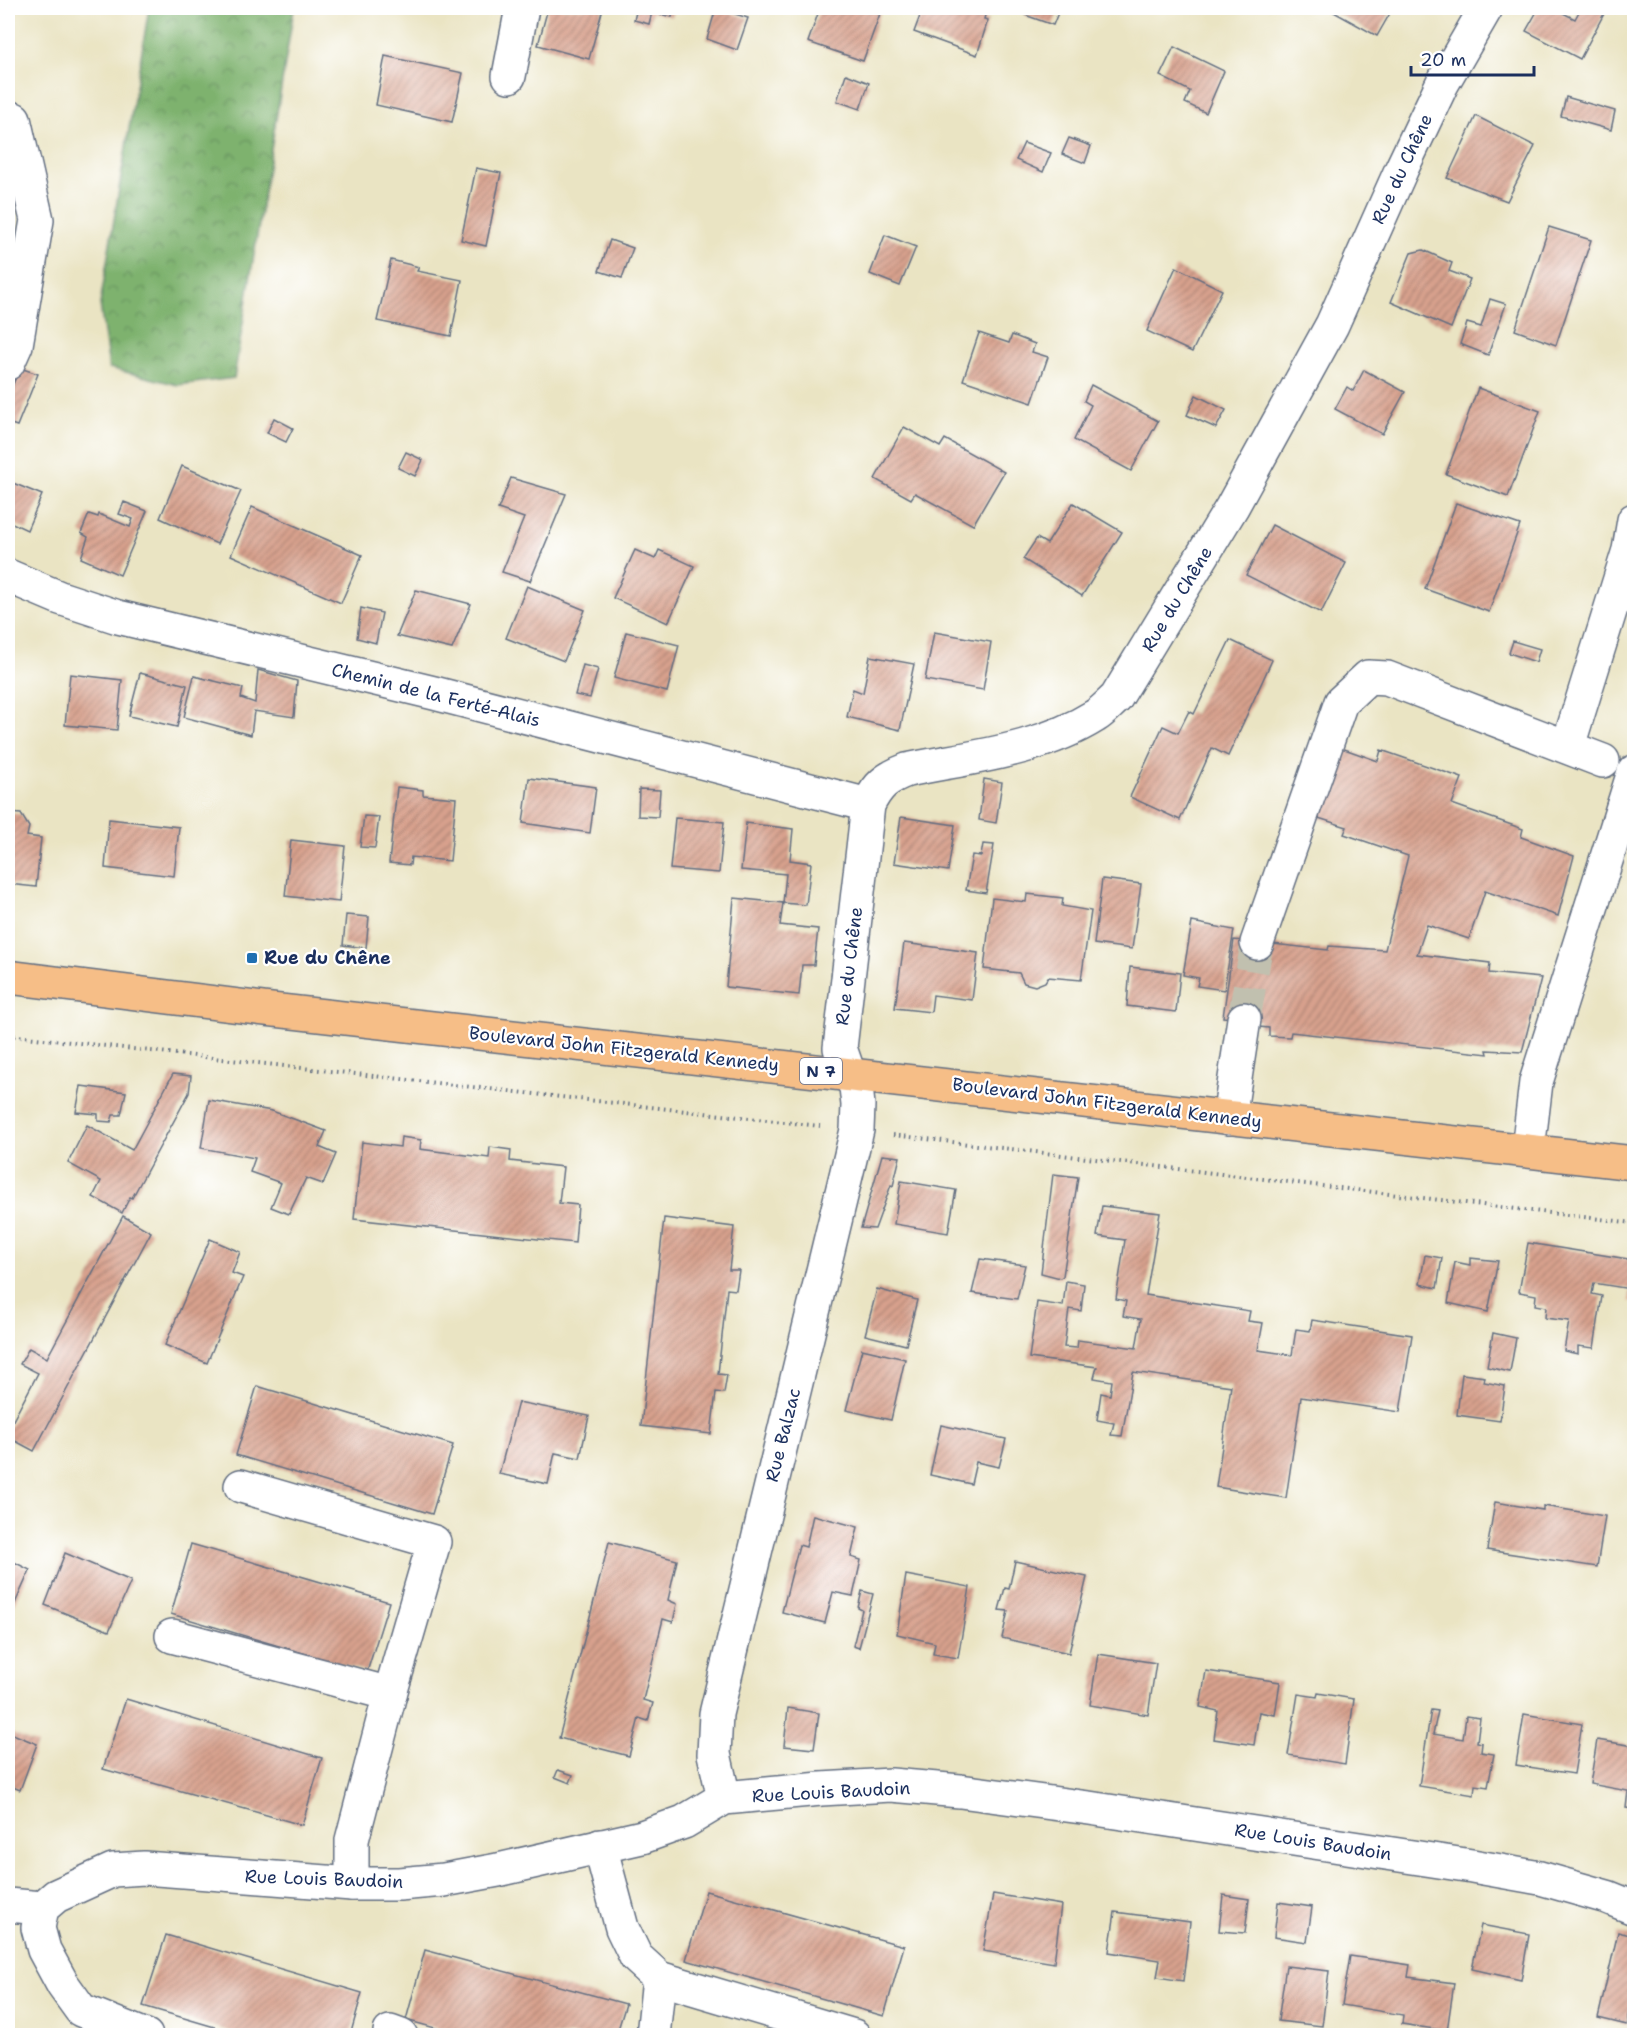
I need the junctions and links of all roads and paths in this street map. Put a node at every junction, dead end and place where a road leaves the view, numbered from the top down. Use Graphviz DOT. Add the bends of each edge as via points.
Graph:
graph roads {
  1 [pos="522,8"];
  2 [pos="1486,8"];
  3 [pos="509,75"];
  4 [pos="14,119"];
  5 [pos="8,363"];
  6 [pos="1635,520"];
  7 [pos="8,576"];
  8 [pos="1568,746"];
  9 [pos="1603,761"];
  10 [pos="1635,772"];
  11 [pos="868,805"];
  12 [pos="1257,943"];
  13 [pos="8,977"];
  14 [pos="1244,1019"];
  15 [pos="849,1074"];
  16 [pos="1229,1118"];
  17 [pos="1528,1150"];
  18 [pos="1635,1162"];
  19 [pos="241,1486"];
  20 [pos="172,1636"];
  21 [pos="390,1694"];
  22 [pos="724,1798"];
  23 [pos="600,1846"];
  24 [pos="352,1884"];
  25 [pos="8,1905"];
  26 [pos="42,1908"];
  27 [pos="1635,1908"];
  28 [pos="659,1978"];
  29 [pos="146,2036"];
  30 [pos="653,2036"];
  31 [pos="854,2036"];
  1 -- 3 [label="street"];
  2 -- 11 [label="street, Rue du Chêne" via="1437,94 1332,325 1232,507 1116,698 1097,715 1041,741 890,777"];
  4 -- 5 [label="street" via="37,220 16,345"];
  6 -- 8 [label="street"];
  7 -- 11 [label="street, Chemin de la Ferté-Alais" via="118,617 434,693"];
  8 -- 9 [label="street"];
  8 -- 12 [label="street" via="1387,678 1368,677 1341,702"];
  10 -- 17 [label="street" via="1536,1082"];
  11 -- 15 [label="street, Rue du Chêne" via="840,1048"];
  13 -- 15 [label="main road, Boulevard John Fitzgerald Kennedy / N 7"];
  14 -- 16 [label="street"];
  15 -- 16 [label="main road, Boulevard John Fitzgerald Kennedy / N 7"];
  15 -- 22 [label="street, Rue Balzac" via="856,1087 857,1130 716,1714 714,1754"];
  16 -- 17 [label="main road, Boulevard John Fitzgerald Kennedy / N 7"];
  17 -- 18 [label="main road, Boulevard John Fitzgerald Kennedy / N 7"];
  19 -- 21 [label="street" via="434,1542"];
  20 -- 21 [label="street"];
  21 -- 24 [label="street" via="352,1839"];
  22 -- 23 [label="street, Rue Louis Baudoin" via="684,1822"];
  22 -- 27 [label="street, Rue Louis Baudoin" via="891,1785 960,1791 1198,1823 1540,1878"];
  23 -- 24 [label="street, Rue Louis Baudoin" via="444,1880"];
  23 -- 28 [label="street" via="622,1928 636,1957"];
  24 -- 26 [label="street, Rue Louis Baudoin" via="144,1868 113,1870 57,1896"];
  25 -- 26 [label="street"];
  26 -- 29 [label="street" via="38,1928 44,1950 81,2010"];
  28 -- 30 [label="street"];
  28 -- 31 [label="street"];
}
